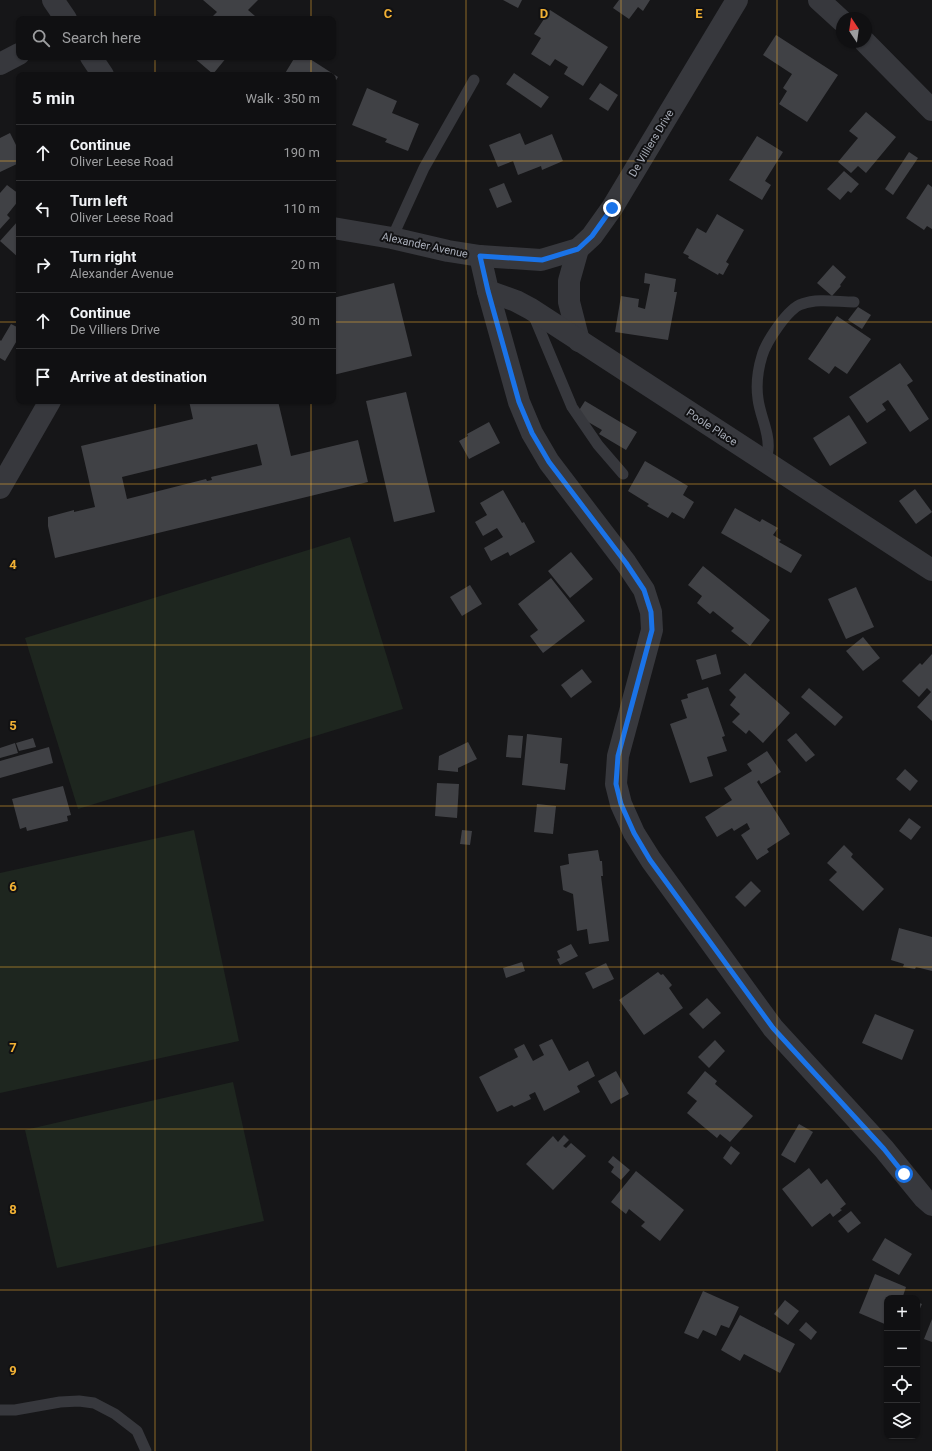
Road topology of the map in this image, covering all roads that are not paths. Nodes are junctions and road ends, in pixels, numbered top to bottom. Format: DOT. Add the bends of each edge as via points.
graph roads {
  1 [pos="53,0"];
  2 [pos="737,0"];
  3 [pos="819,0"];
  4 [pos="64,16"];
  5 [pos="836,16"];
  6 [pos="871,48"];
  7 [pos="16,56"];
  8 [pos="93,60"];
  9 [pos="0,64"];
  10 [pos="101,72"];
  11 [pos="474,80"];
  12 [pos="932,110"];
  13 [pos="336,229"];
  14 [pos="392,238"];
  15 [pos="578,249"];
  16 [pos="480,256"];
  17 [pos="542,260"];
  18 [pos="488,291"];
  19 [pos="854,302"];
  20 [pos="531,310"];
  21 [pos="579,341"];
  22 [pos="48,404"];
  23 [pos="765,462"];
  24 [pos="623,474"];
  25 [pos="0,488"];
  26 [pos="932,570"];
  27 [pos="932,1205"];
  28 [pos="0,1410"];
  29 [pos="146,1451"];
  1 -- 4 [label="street"];
  2 -- 15 [label="street, De Villiers Drive" via="612,208 592,236"];
  3 -- 5 [label="street"];
  6 -- 12 [label="street"];
  7 -- 9 [label="street"];
  8 -- 10 [label="street"];
  11 -- 14 [label="lane" via="424,168"];
  13 -- 14 [label="street, Alexander Avenue"];
  14 -- 16 [label="street, Alexander Avenue"];
  15 -- 17 [label="street, De Villiers Drive"];
  15 -- 21 [label="street" via="569,281 569,302"];
  16 -- 17 [label="street, Alexander Avenue"];
  16 -- 18 [label="street"];
  18 -- 20 [label="street, Poole Place" via="516,301"];
  18 -- 27 [label="street" via="519,402 532,433 549,462 644,590 651,612 652,630 618,756 616,784 621,804 634,833 650,860 773,1028"];
  19 -- 23 [label="lane" via="816,301 802,304 790,311 779,325 762,355 758,376 758,399 767,439"];
  20 -- 21 [label="street, Poole Place"];
  20 -- 24 [label="lane" via="572,407 598,445"];
  21 -- 23 [label="street, Poole Place"];
  22 -- 25 [label="street"];
  23 -- 26 [label="street, Poole Place"];
  28 -- 29 [label="lane" via="60,1402 94,1403 115,1414 137,1431"];
}
